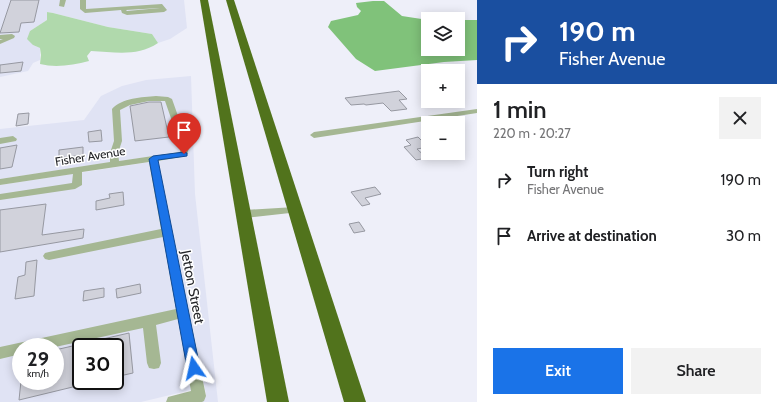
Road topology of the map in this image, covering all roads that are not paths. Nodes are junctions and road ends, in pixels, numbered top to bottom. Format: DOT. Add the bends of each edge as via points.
graph roads {
  1 [pos="83,0"];
  2 [pos="204,0"];
  3 [pos="230,0"];
  4 [pos="123,9"];
  5 [pos="0,37"];
  6 [pos="0,42"];
  7 [pos="477,111"];
  8 [pos="314,135"];
  9 [pos="13,139"];
  10 [pos="0,141"];
  11 [pos="153,159"];
  12 [pos="115,164"];
  13 [pos="78,170"];
  14 [pos="0,182"];
  15 [pos="0,197"];
  16 [pos="296,210"];
  17 [pos="245,214"];
  18 [pos="168,232"];
  19 [pos="49,256"];
  20 [pos="183,312"];
  21 [pos="149,321"];
  22 [pos="64,339"];
  23 [pos="12,350"];
  24 [pos="0,353"];
  25 [pos="154,363"];
  26 [pos="173,402"];
  27 [pos="278,402"];
  28 [pos="355,402"];
  1 -- 4 [label="street" via="85,11 96,8"];
  2 -- 17 [label="highway"];
  3 -- 16 [label="highway"];
  4 -- 4 [label="street" via="162,6 164,10 127,13"];
  5 -- 6 [label="street" via="12,36"];
  7 -- 8 [label="street"];
  9 -- 10 [label="street"];
  11 -- 12 [label="street, Fisher Avenue"];
  11 -- 12 [label="street, Fisher Avenue" via="184,154 186,147 168,99 128,102 116,109 118,141 114,153"];
  11 -- 18 [label="street, Jetton Street"];
  12 -- 13 [label="street, Fisher Avenue"];
  13 -- 14 [label="street, Fisher Avenue"];
  13 -- 15 [label="street" via="75,186"];
  16 -- 17 [label="street"];
  16 -- 28 [label="highway"];
  17 -- 27 [label="highway"];
  18 -- 19 [label="street"];
  18 -- 20 [label="street, Jetton Street"];
  20 -- 21 [label="street"];
  20 -- 26 [label="street, Jetton Street" via="199,396"];
  21 -- 22 [label="street"];
  21 -- 25 [label="street"];
  23 -- 24 [label="street"];
}
